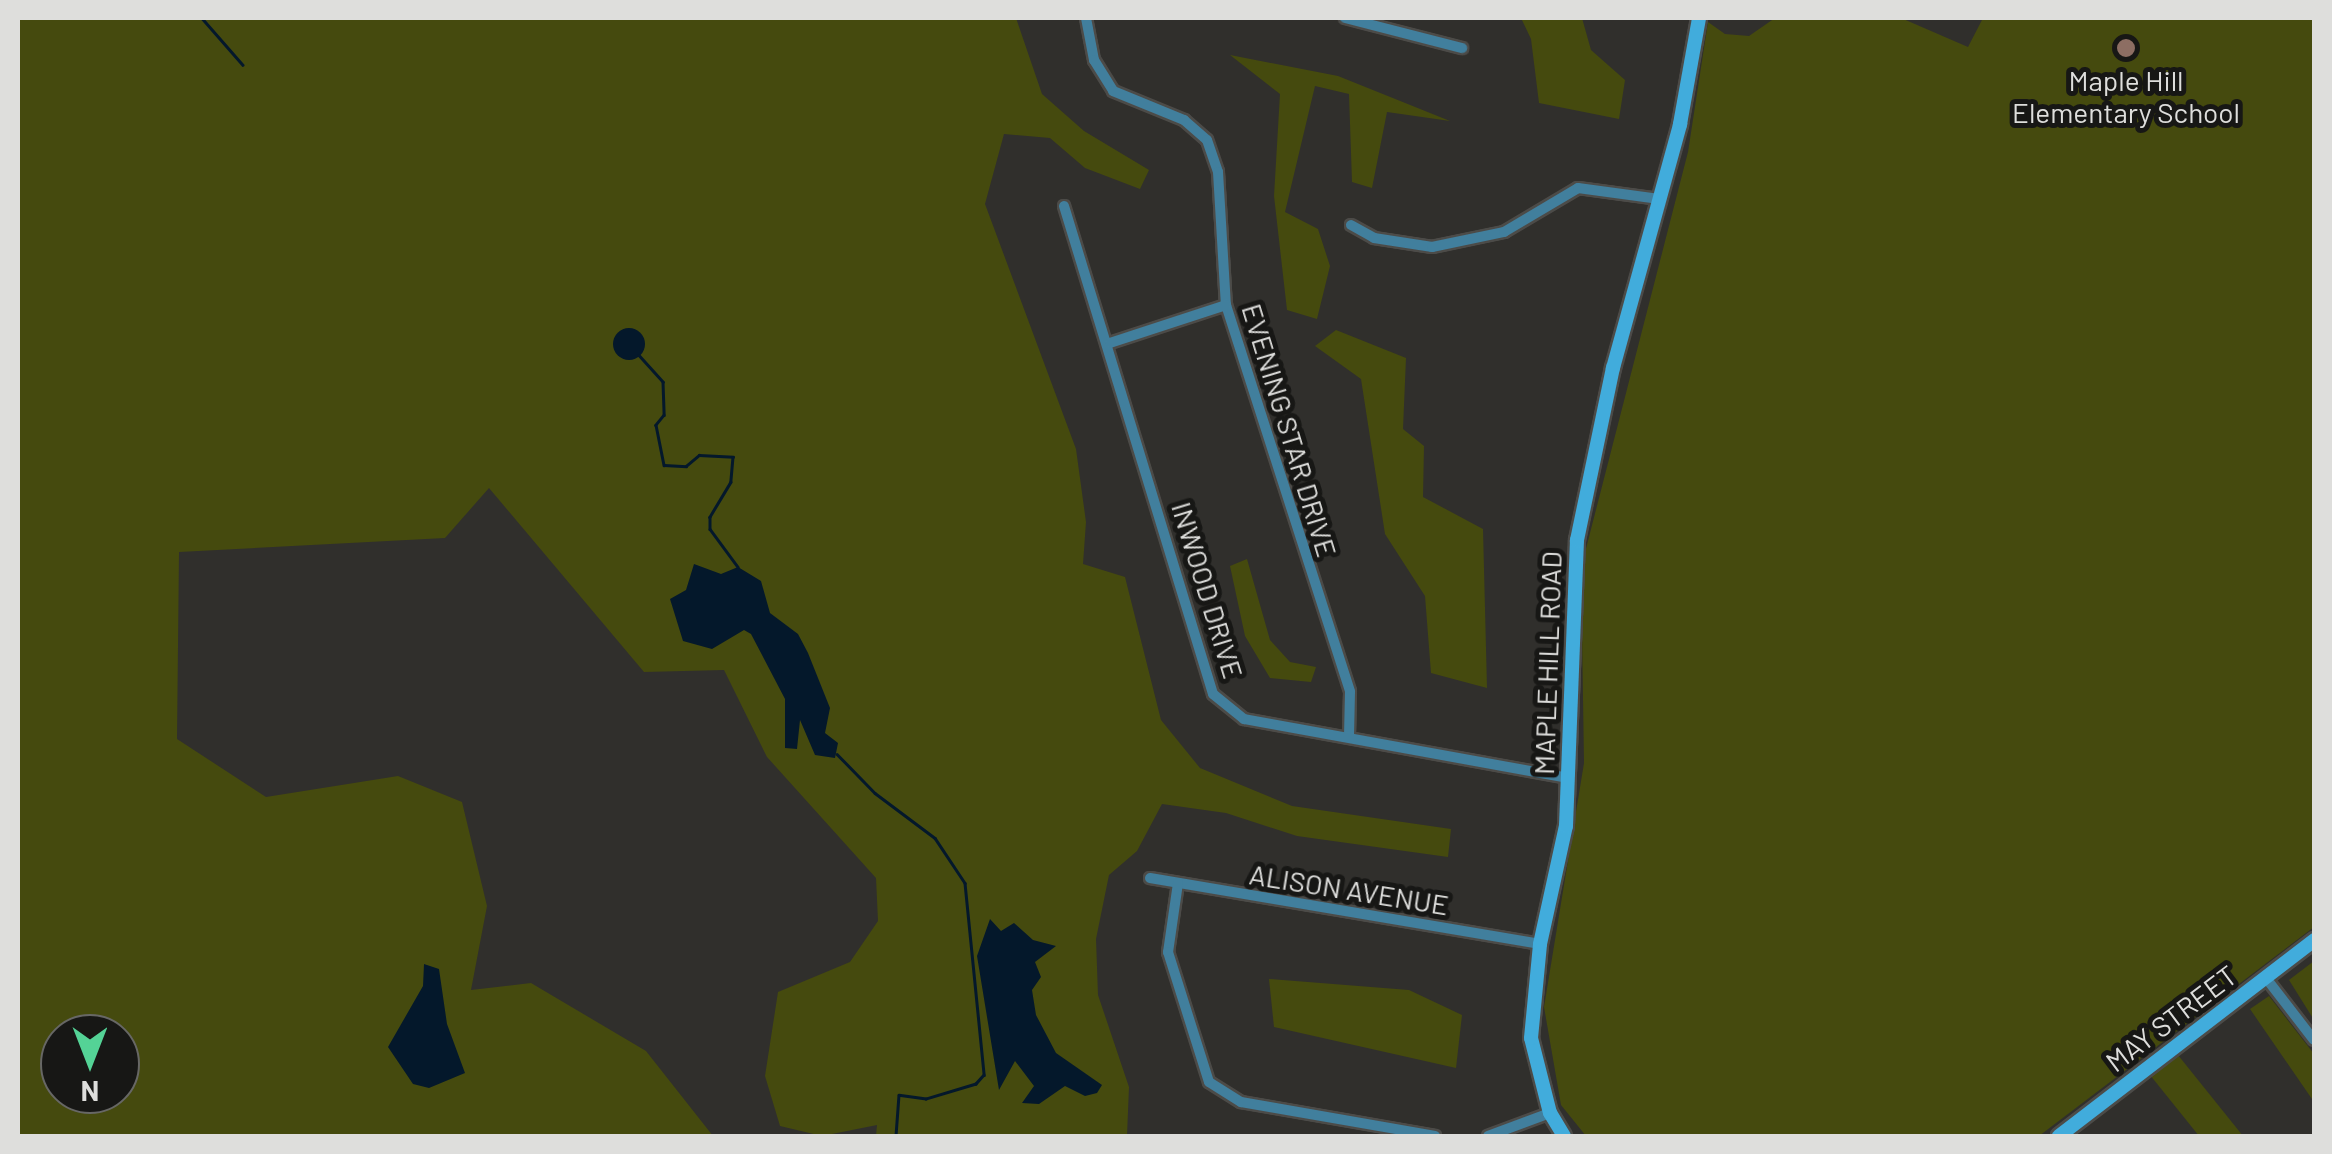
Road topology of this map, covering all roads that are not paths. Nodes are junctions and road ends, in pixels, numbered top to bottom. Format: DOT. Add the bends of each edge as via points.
graph roads {
  1 [pos="1086,18"];
  2 [pos="1345,18"];
  3 [pos="1698,18"];
  4 [pos="1462,48"];
  5 [pos="1659,199"];
  6 [pos="1064,206"];
  7 [pos="1350,225"];
  8 [pos="1226,305"];
  9 [pos="1110,343"];
  10 [pos="1349,736"];
  11 [pos="1568,778"];
  12 [pos="1150,878"];
  13 [pos="1178,883"];
  14 [pos="2314,940"];
  15 [pos="1540,944"];
  16 [pos="2266,978"];
  17 [pos="2314,1040"];
  18 [pos="1550,1113"];
  19 [pos="1435,1136"];
  20 [pos="1488,1136"];
  21 [pos="1564,1136"];
  22 [pos="2060,1136"];
  1 -- 8 [label="street, EVENING STAR DRIVE" via="1094,60 1114,92 1184,120 1207,140 1218,172"];
  2 -- 4 [label="street"];
  3 -- 5 [label="street, MAPLE HILL ROAD" via="1692,75"];
  5 -- 7 [label="street" via="1578,188 1504,232 1432,247 1374,238"];
  5 -- 11 [label="street, MAPLE HILL ROAD" via="1577,540"];
  6 -- 9 [label="street, INWOOD DRIVE"];
  8 -- 9 [label="street"];
  8 -- 10 [label="street, EVENING STAR DRIVE" via="1350,692"];
  9 -- 10 [label="street, INWOOD DRIVE" via="1213,694 1244,720"];
  10 -- 11 [label="street, INWOOD DRIVE"];
  11 -- 15 [label="street, MAPLE HILL ROAD" via="1566,826"];
  12 -- 13 [label="street, ALISON AVENUE"];
  13 -- 15 [label="street, ALISON AVENUE"];
  13 -- 19 [label="street" via="1168,952 1210,1082 1241,1102"];
  14 -- 16 [label="street, MAY STREET"];
  15 -- 18 [label="street, MAPLE HILL ROAD" via="1531,1038"];
  16 -- 17 [label="street"];
  16 -- 22 [label="street, MAY STREET"];
  18 -- 20 [label="street"];
  18 -- 21 [label="street, MAPLE HILL ROAD"];
}
